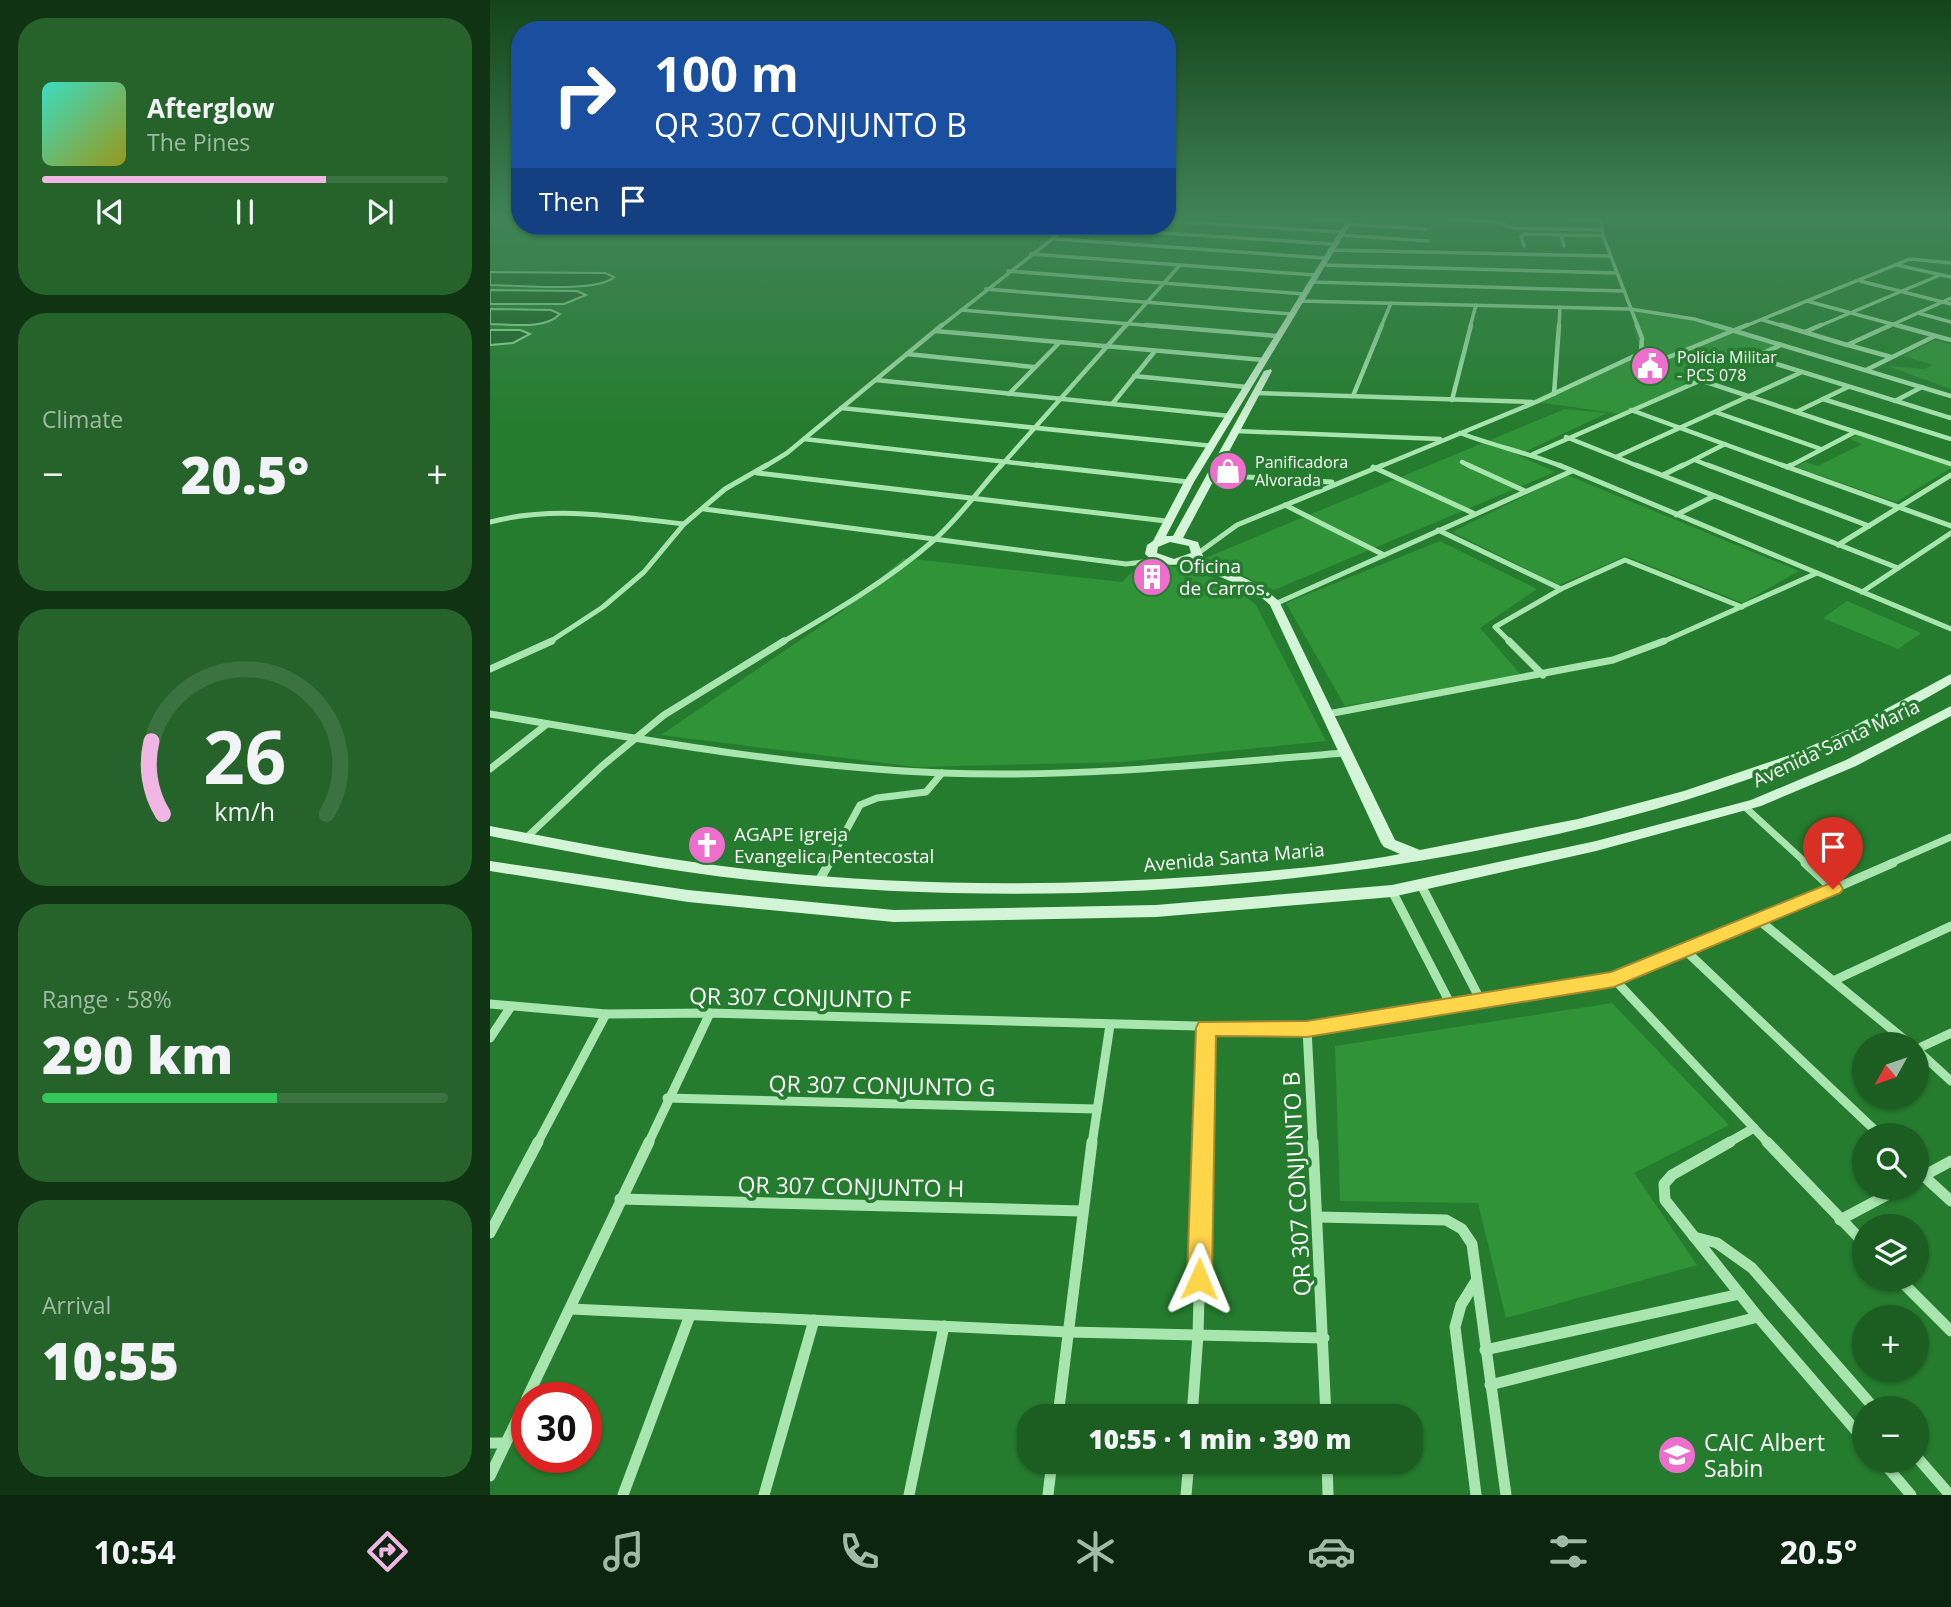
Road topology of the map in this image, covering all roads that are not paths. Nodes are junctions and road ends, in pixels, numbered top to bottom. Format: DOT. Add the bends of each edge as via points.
graph roads {
  1 [pos="991,285"];
  2 [pos="1161,285"];
  3 [pos="1178,285"];
  4 [pos="1310,285"];
  5 [pos="1462,285"];
  6 [pos="1621,285"];
  7 [pos="1849,285"];
  8 [pos="1873,285"];
  9 [pos="1918,285"];
  10 [pos="986,289"];
  11 [pos="1623,291"];
  12 [pos="1901,292"];
  13 [pos="1951,298"];
  14 [pos="1303,299"];
  15 [pos="1807,300"];
  16 [pos="1942,302"];
  17 [pos="1146,303"];
  18 [pos="1391,303"];
  19 [pos="1951,304"];
  20 [pos="1476,305"];
  21 [pos="1560,307"];
  22 [pos="1630,309"];
  23 [pos="961,310"];
  24 [pos="1850,313"];
  25 [pos="1918,313"];
  26 [pos="1291,314"];
  27 [pos="1763,320"];
  28 [pos="1951,322"];
  29 [pos="1126,323"];
  30 [pos="1892,324"];
  31 [pos="935,331"];
  32 [pos="1734,331"];
  33 [pos="1804,332"];
  34 [pos="1277,336"];
  35 [pos="1936,336"];
  36 [pos="1951,340"];
  37 [pos="1059,343"];
  38 [pos="1782,345"];
  39 [pos="1847,345"];
  40 [pos="1106,346"];
  41 [pos="1155,351"];
  42 [pos="907,354"];
  43 [pos="1754,357"];
  44 [pos="1891,357"];
  45 [pos="1664,359"];
  46 [pos="1264,360"];
  47 [pos="1034,367"];
  48 [pos="1865,370"];
  49 [pos="1802,372"];
  50 [pos="1134,376"];
  51 [pos="876,380"];
  52 [pos="1700,380"];
  53 [pos="1848,386"];
  54 [pos="1922,387"];
  55 [pos="1252,390"];
  56 [pos="1009,394"];
  57 [pos="1554,394"];
  58 [pos="1353,396"];
  59 [pos="1951,396"];
  60 [pos="1749,397"];
  61 [pos="1061,399"];
  62 [pos="1823,399"];
  63 [pos="1452,400"];
  64 [pos="1895,401"];
  65 [pos="1536,402"];
  66 [pos="1113,403"];
  67 [pos="841,408"];
  68 [pos="1632,410"];
  69 [pos="1715,412"];
  70 [pos="1796,412"];
  71 [pos="1230,416"];
  72 [pos="1951,418"];
  73 [pos="1680,428"];
  74 [pos="1032,429"];
  75 [pos="1236,431"];
  76 [pos="1854,432"];
  77 [pos="1460,433"];
  78 [pos="1566,437"];
  79 [pos="804,439"];
  80 [pos="1444,439"];
  81 [pos="1951,439"];
  82 [pos="1726,444"];
  83 [pos="1213,446"];
  84 [pos="1821,449"];
  85 [pos="1533,454"];
  86 [pos="1616,457"];
  87 [pos="1695,460"];
  88 [pos="1003,462"];
  89 [pos="1462,462"];
  90 [pos="1951,464"];
  91 [pos="1373,467"];
  92 [pos="1787,467"];
  93 [pos="1572,471"];
  94 [pos="755,472"];
  95 [pos="1212,475"];
  96 [pos="1663,475"];
  97 [pos="1951,475"];
  98 [pos="1189,482"];
  99 [pos="1336,482"];
  100 [pos="1525,491"];
  101 [pos="1714,496"];
  102 [pos="971,497"];
  103 [pos="1285,505"];
  104 [pos="1899,507"];
  105 [pos="704,509"];
  106 [pos="1474,513"];
  107 [pos="1676,515"];
  108 [pos="1166,521"];
  109 [pos="490,522"];
  110 [pos="684,524"];
  111 [pos="1869,526"];
  112 [pos="1951,526"];
  113 [pos="1438,530"];
  114 [pos="1951,533"];
  115 [pos="1218,538"];
  116 [pos="934,539"];
  117 [pos="1177,539"];
  118 [pos="1838,545"];
  119 [pos="1154,546"];
  120 [pos="1195,551"];
  121 [pos="1384,555"];
  122 [pos="1161,561"];
  123 [pos="1179,562"];
  124 [pos="1126,564"];
  125 [pos="1898,568"];
  126 [pos="1225,572"];
  127 [pos="1816,573"];
  128 [pos="1561,589"];
  129 [pos="1862,592"];
  130 [pos="1275,604"];
  131 [pos="1742,607"];
  132 [pos="1951,629"];
  133 [pos="490,669"];
  134 [pos="1543,675"];
  135 [pos="1951,678"];
  136 [pos="1951,710"];
  137 [pos="490,714"];
  138 [pos="1328,714"];
  139 [pos="547,724"];
  140 [pos="634,740"];
  141 [pos="1344,753"];
  142 [pos="490,769"];
  143 [pos="942,773"];
  144 [pos="1744,806"];
  145 [pos="1611,817"];
  146 [pos="1583,824"];
  147 [pos="490,831"];
  148 [pos="1951,837"];
  149 [pos="1628,838"];
  150 [pos="525,839"];
  151 [pos="1389,843"];
  152 [pos="1596,846"];
  153 [pos="1419,856"];
  154 [pos="1381,862"];
  155 [pos="490,866"];
  156 [pos="510,869"];
  157 [pos="708,872"];
  158 [pos="490,880"];
  159 [pos="819,881"];
  160 [pos="1233,881"];
  161 [pos="1197,883"];
  162 [pos="1422,885"];
  163 [pos="1833,889"];
  164 [pos="1392,891"];
  165 [pos="688,895"];
  166 [pos="1236,906"];
  167 [pos="1109,913"];
  168 [pos="1760,921"];
  169 [pos="1951,926"];
  170 [pos="1685,950"];
  171 [pos="1614,979"];
  172 [pos="1835,980"];
  173 [pos="1482,1003"];
  174 [pos="490,1004"];
  175 [pos="1452,1007"];
  176 [pos="510,1008"];
  177 [pos="710,1013"];
  178 [pos="606,1014"];
  179 [pos="1110,1025"];
  180 [pos="1206,1028"];
  181 [pos="1307,1029"];
  182 [pos="1896,1032"];
  183 [pos="1951,1033"];
  184 [pos="490,1038"];
  185 [pos="1929,1043"];
  186 [pos="1929,1060"];
  187 [pos="1951,1080"];
  188 [pos="667,1098"];
  189 [pos="1096,1109"];
  190 [pos="1867,1123"];
  191 [pos="1754,1128"];
  192 [pos="1951,1161"];
  193 [pos="1929,1171"];
  194 [pos="1929,1183"];
  195 [pos="620,1199"];
  196 [pos="1878,1200"];
  197 [pos="1951,1201"];
  198 [pos="1082,1211"];
  199 [pos="1318,1217"];
  200 [pos="1840,1220"];
  201 [pos="1852,1232"];
  202 [pos="490,1233"];
  203 [pos="1693,1237"];
  204 [pos="1476,1281"];
  205 [pos="1911,1291"];
  206 [pos="1740,1294"];
  207 [pos="571,1309"];
  208 [pos="690,1315"];
  209 [pos="1758,1317"];
  210 [pos="814,1320"];
  211 [pos="944,1326"];
  212 [pos="1951,1331"];
  213 [pos="1069,1332"];
  214 [pos="1198,1335"];
  215 [pos="1324,1338"];
  216 [pos="1485,1350"];
  217 [pos="535,1382"];
  218 [pos="1490,1385"];
  219 [pos="1864,1396"];
  220 [pos="1060,1404"];
  221 [pos="1193,1404"];
  222 [pos="1326,1404"];
  223 [pos="1852,1426"];
  224 [pos="511,1431"];
  225 [pos="490,1443"];
  226 [pos="505,1443"];
  227 [pos="1929,1471"];
  228 [pos="1892,1473"];
  229 [pos="1050,1474"];
  230 [pos="1188,1474"];
  231 [pos="1327,1474"];
  232 [pos="490,1476"];
  233 [pos="623,1495"];
  234 [pos="764,1495"];
  235 [pos="909,1495"];
  236 [pos="1048,1495"];
  237 [pos="1186,1495"];
  238 [pos="1328,1495"];
  239 [pos="1476,1495"];
  240 [pos="1506,1495"];
  241 [pos="1911,1495"];
  242 [pos="1950,1495"];
  1 -- 10 [label="street"];
  2 -- 17 [label="street"];
  3 -- 14 [label="street"];
  4 -- 14 [label="main road"];
  5 -- 11 [label="street"];
  6 -- 11 [label="street"];
  7 -- 15 [label="street"];
  8 -- 12 [label="street"];
  9 -- 12 [label="street"];
  10 -- 17 [label="street"];
  10 -- 23 [label="street"];
  11 -- 22 [label="street"];
  12 -- 16 [label="street"];
  12 -- 24 [label="street"];
  13 -- 16 [label="street"];
  14 -- 18 [label="street"];
  14 -- 26 [label="main road"];
  14 -- 55 [label="main road"];
  15 -- 24 [label="street"];
  15 -- 27 [label="street"];
  16 -- 19 [label="street"];
  16 -- 25 [label="street"];
  17 -- 26 [label="street"];
  17 -- 29 [label="street"];
  18 -- 20 [label="street"];
  18 -- 58 [label="street"];
  20 -- 21 [label="street"];
  20 -- 63 [label="street"];
  21 -- 22 [label="street"];
  21 -- 57 [label="street"];
  22 -- 32 [label="street" via="1686,317"];
  22 -- 57 [label="street" via="1642,338 1642,353"];
  23 -- 29 [label="street"];
  23 -- 31 [label="street"];
  24 -- 30 [label="street"];
  24 -- 33 [label="street"];
  25 -- 28 [label="street"];
  25 -- 30 [label="street"];
  26 -- 34 [label="main road"];
  27 -- 32 [label="street"];
  27 -- 33 [label="street"];
  29 -- 34 [label="street"];
  29 -- 40 [label="street"];
  30 -- 35 [label="street"];
  30 -- 39 [label="street"];
  31 -- 37 [label="street"];
  31 -- 42 [label="street"];
  32 -- 38 [label="street"];
  32 -- 45 [label="street"];
  33 -- 39 [label="street"];
  34 -- 46 [label="main road"];
  35 -- 36 [label="street"];
  35 -- 44 [label="street"];
  37 -- 40 [label="street"];
  37 -- 47 [label="street"];
  38 -- 43 [label="street"];
  38 -- 48 [label="street"];
  39 -- 44 [label="street"];
  40 -- 41 [label="street"];
  40 -- 61 [label="street"];
  41 -- 46 [label="street"];
  41 -- 50 [label="street"];
  42 -- 47 [label="street"];
  42 -- 51 [label="street"];
  43 -- 49 [label="street"];
  43 -- 52 [label="street"];
  44 -- 48 [label="street"];
  46 -- 55 [label="main road"];
  47 -- 56 [label="street"];
  48 -- 54 [label="street"];
  49 -- 53 [label="street"];
  49 -- 60 [label="street"];
  50 -- 55 [label="street"];
  50 -- 66 [label="street"];
  51 -- 56 [label="street"];
  51 -- 67 [label="street"];
  52 -- 60 [label="street"];
  52 -- 68 [label="street"];
  53 -- 62 [label="street"];
  53 -- 64 [label="street"];
  54 -- 59 [label="street"];
  54 -- 64 [label="street"];
  55 -- 58 [label="street"];
  55 -- 71 [label="main road"];
  55 -- 75 [label="main road"];
  56 -- 61 [label="street"];
  57 -- 65 [label="street"];
  58 -- 63 [label="street"];
  60 -- 69 [label="street"];
  60 -- 70 [label="street"];
  61 -- 66 [label="street"];
  61 -- 74 [label="street"];
  62 -- 70 [label="street"];
  62 -- 81 [label="street"];
  63 -- 65 [label="street"];
  64 -- 72 [label="street"];
  65 -- 77 [label="street"];
  66 -- 71 [label="street"];
  67 -- 74 [label="street"];
  67 -- 79 [label="street"];
  68 -- 73 [label="street"];
  68 -- 78 [label="street"];
  69 -- 73 [label="street"];
  69 -- 84 [label="street"];
  70 -- 76 [label="street"];
  71 -- 83 [label="main road"];
  73 -- 82 [label="street"];
  73 -- 86 [label="street"];
  74 -- 83 [label="street"];
  74 -- 88 [label="street"];
  75 -- 80 [label="street"];
  75 -- 95 [label="main road"];
  76 -- 84 [label="street"];
  76 -- 90 [label="street"];
  77 -- 80 [label="street"];
  77 -- 85 [label="street" via="1505,450"];
  78 -- 85 [label="street"];
  78 -- 86 [label="street"];
  79 -- 88 [label="street"];
  79 -- 94 [label="street"];
  80 -- 91 [label="street"];
  82 -- 87 [label="street"];
  82 -- 92 [label="street"];
  83 -- 98 [label="main road"];
  84 -- 92 [label="street"];
  85 -- 93 [label="street"];
  86 -- 96 [label="street"];
  87 -- 96 [label="street"];
  87 -- 111 [label="street"];
  88 -- 98 [label="street"];
  88 -- 102 [label="street"];
  89 -- 100 [label="street"];
  91 -- 99 [label="street"];
  91 -- 106 [label="street"];
  92 -- 104 [label="street"];
  93 -- 100 [label="street"];
  93 -- 107 [label="street"];
  94 -- 102 [label="street"];
  94 -- 105 [label="street" via="725,489"];
  95 -- 99 [label="street"];
  95 -- 117 [label="main road"];
  96 -- 101 [label="street"];
  97 -- 104 [label="street"];
  98 -- 108 [label="main road"];
  99 -- 103 [label="street"];
  100 -- 106 [label="street"];
  101 -- 107 [label="street"];
  101 -- 118 [label="street"];
  102 -- 108 [label="street"];
  102 -- 116 [label="street"];
  103 -- 115 [label="street"];
  103 -- 121 [label="street"];
  104 -- 111 [label="street"];
  104 -- 112 [label="street"];
  105 -- 110 [label="street"];
  105 -- 116 [label="street"];
  106 -- 113 [label="street"];
  107 -- 127 [label="street"];
  108 -- 119 [label="main road"];
  109 -- 110 [label="street" via="565,514"];
  110 -- 133 [label="street" via="644,572 603,607 560,637"];
  111 -- 118 [label="street"];
  113 -- 121 [label="street"];
  113 -- 128 [label="street"];
  114 -- 125 [label="street"];
  115 -- 120 [label="street"];
  115 -- 120 [label="street"];
  116 -- 124 [label="street"];
  116 -- 140 [label="street" via="869,591 686,700"];
  117 -- 119 [label="main road"];
  117 -- 120 [label="main road"];
  118 -- 125 [label="street"];
  119 -- 122 [label="main road" via="1154,557"];
  119 -- 124 [label="street"];
  120 -- 123 [label="main road"];
  120 -- 126 [label="main road" via="1205,565"];
  121 -- 130 [label="street"];
  122 -- 123 [label="main road"];
  122 -- 124 [label="street"];
  123 -- 126 [label="main road"];
  125 -- 129 [label="street"];
  126 -- 130 [label="main road" via="1262,591"];
  127 -- 129 [label="street"];
  127 -- 131 [label="street"];
  128 -- 131 [label="street" via="1625,561"];
  128 -- 134 [label="street" via="1495,627"];
  129 -- 132 [label="street"];
  130 -- 138 [label="main road"];
  131 -- 134 [label="street" via="1613,660"];
  134 -- 138 [label="street"];
  135 -- 145 [label="main road, Avenida Santa Maria" via="1905,708 1786,763"];
  136 -- 144 [label="main road, Avenida Santa Maria" via="1851,763"];
  137 -- 139 [label="street"];
  138 -- 141 [label="main road"];
  139 -- 140 [label="street"];
  139 -- 142 [label="street"];
  140 -- 143 [label="street" via="804,762"];
  140 -- 150 [label="street"];
  141 -- 143 [label="street" via="1130,771"];
  141 -- 151 [label="main road"];
  143 -- 159 [label="street" via="926,792 877,798 860,805"];
  144 -- 149 [label="main road, Avenida Santa Maria"];
  144 -- 163 [label="street"];
  145 -- 146 [label="main road, Avenida Santa Maria"];
  145 -- 149 [label="main road"];
  146 -- 152 [label="main road"];
  146 -- 153 [label="main road, Avenida Santa Maria"];
  147 -- 150 [label="main road, Avenida Santa Maria"];
  148 -- 163 [label="street"];
  149 -- 152 [label="main road, Avenida Santa Maria"];
  150 -- 157 [label="main road, Avenida Santa Maria"];
  151 -- 153 [label="main road"];
  151 -- 154 [label="main road"];
  152 -- 162 [label="main road, Avenida Santa Maria"];
  153 -- 154 [label="main road, Avenida Santa Maria"];
  154 -- 160 [label="main road, Avenida Santa Maria"];
  155 -- 156 [label="main road, Avenida Santa Maria"];
  156 -- 158 [label="main road"];
  156 -- 165 [label="main road, Avenida Santa Maria"];
  157 -- 159 [label="main road, Avenida Santa Maria"];
  157 -- 165 [label="main road"];
  159 -- 161 [label="main road, Avenida Santa Maria" via="906,888 1074,889"];
  160 -- 161 [label="main road, Avenida Santa Maria"];
  160 -- 166 [label="main road"];
  161 -- 167 [label="main road" via="1193,899"];
  162 -- 164 [label="main road, Avenida Santa Maria"];
  162 -- 173 [label="street"];
  163 -- 168 [label="street"];
  164 -- 166 [label="main road, Avenida Santa Maria"];
  164 -- 175 [label="street"];
  165 -- 167 [label="main road, Avenida Santa Maria" via="894,916"];
  166 -- 167 [label="main road, Avenida Santa Maria"];
  168 -- 170 [label="street"];
  168 -- 172 [label="street"];
  169 -- 172 [label="street"];
  170 -- 171 [label="street"];
  170 -- 190 [label="street"];
  171 -- 173 [label="street"];
  171 -- 191 [label="street"];
  172 -- 182 [label="street"];
  173 -- 175 [label="street"];
  174 -- 176 [label="street, QR 307 CONJUNTO F"];
  175 -- 181 [label="street"];
  176 -- 178 [label="street, QR 307 CONJUNTO F"];
  176 -- 184 [label="street"];
  177 -- 178 [label="street, QR 307 CONJUNTO F"];
  177 -- 179 [label="street, QR 307 CONJUNTO F"];
  177 -- 188 [label="street"];
  178 -- 202 [label="street"];
  179 -- 180 [label="street, QR 307 CONJUNTO F"];
  179 -- 189 [label="street"];
  180 -- 181 [label="street"];
  180 -- 214 [label="street"];
  181 -- 199 [label="street, QR 307 CONJUNTO B"];
  183 -- 185 [label="street"];
  186 -- 187 [label="street"];
  188 -- 189 [label="street, QR 307 CONJUNTO G"];
  188 -- 195 [label="street"];
  189 -- 198 [label="street"];
  191 -- 200 [label="street"];
  191 -- 203 [label="street" via="1664,1184 1665,1200"];
  192 -- 193 [label="street"];
  194 -- 197 [label="street"];
  195 -- 198 [label="street, QR 307 CONJUNTO H"];
  195 -- 207 [label="street"];
  196 -- 200 [label="street"];
  198 -- 213 [label="street"];
  199 -- 204 [label="street" via="1446,1220 1458,1225 1472,1244"];
  199 -- 215 [label="street, QR 307 CONJUNTO B"];
  200 -- 201 [label="street"];
  203 -- 206 [label="street"];
  203 -- 219 [label="street" via="1717,1243 1752,1268"];
  204 -- 216 [label="street"];
  204 -- 239 [label="street" via="1461,1305 1455,1327"];
  205 -- 212 [label="street"];
  206 -- 209 [label="street"];
  206 -- 216 [label="street"];
  207 -- 208 [label="street"];
  207 -- 217 [label="street"];
  208 -- 210 [label="street"];
  208 -- 233 [label="street"];
  209 -- 218 [label="street"];
  209 -- 223 [label="street"];
  210 -- 211 [label="street"];
  210 -- 234 [label="street"];
  211 -- 213 [label="street"];
  211 -- 235 [label="street"];
  213 -- 214 [label="street"];
  213 -- 220 [label="street"];
  214 -- 215 [label="street"];
  214 -- 221 [label="street"];
  215 -- 222 [label="street, QR 307 CONJUNTO B"];
  216 -- 218 [label="street"];
  218 -- 240 [label="street"];
  224 -- 226 [label="street"];
  225 -- 226 [label="street"];
  226 -- 232 [label="street"];
  227 -- 242 [label="street"];
  228 -- 241 [label="street"];
  229 -- 236 [label="street"];
  230 -- 237 [label="street"];
  231 -- 238 [label="street"];
}
